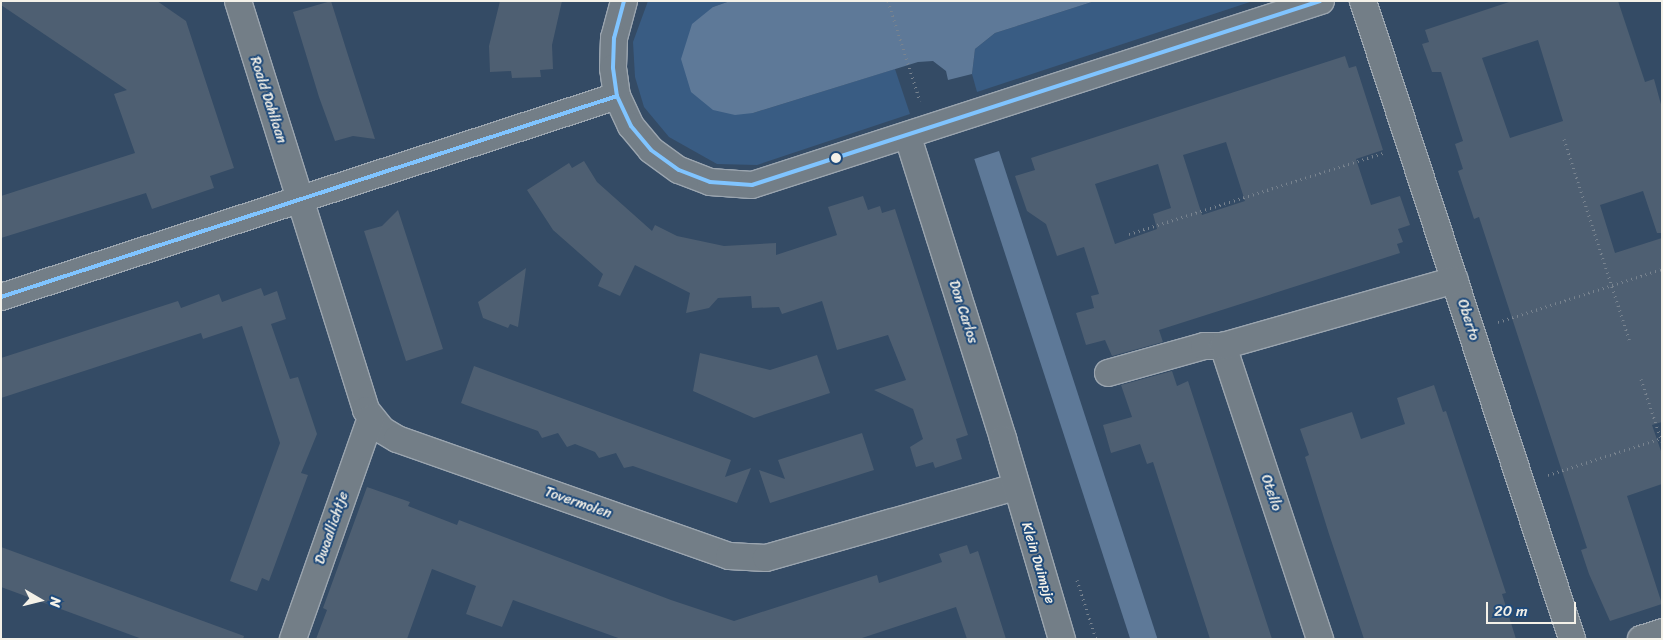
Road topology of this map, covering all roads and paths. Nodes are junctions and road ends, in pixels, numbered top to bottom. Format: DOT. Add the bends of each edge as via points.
graph roads {
  1 [pos="238,1"];
  2 [pos="624,1"];
  3 [pos="888,1"];
  4 [pos="1322,1"];
  5 [pos="1363,1"];
  6 [pos="617,96"];
  7 [pos="920,104"];
  8 [pos="908,137"];
  9 [pos="1564,139"];
  10 [pos="1410,144"];
  11 [pos="300,199"];
  12 [pos="1128,234"];
  13 [pos="1662,269"];
  14 [pos="1455,280"];
  15 [pos="1612,285"];
  16 [pos="1,297"];
  17 [pos="1471,330"];
  18 [pos="1630,342"];
  19 [pos="1223,346"];
  20 [pos="1108,373"];
  21 [pos="1642,379"];
  22 [pos="371,418"];
  23 [pos="1661,440"];
  24 [pos="1521,484"];
  25 [pos="1015,487"];
  26 [pos="1662,632"];
  27 [pos="293,639"];
  28 [pos="1062,639"];
  29 [pos="1320,639"];
  30 [pos="1572,639"];
  31 [pos="1641,639"];
  1 -- 11 [label="street, Roald Dahllaan"];
  2 -- 6 [label="street" via="612,54"];
  3 -- 7 [label="path"];
  4 -- 8 [label="street"];
  5 -- 10 [label="street, Oberto"];
  6 -- 8 [label="street" via="631,126 664,161 694,177 732,185 769,182"];
  6 -- 11 [label="street"];
  8 -- 25 [label="street, Don Carlos" via="1003,439"];
  9 -- 15 [label="path"];
  10 -- 12 [label="path"];
  10 -- 14 [label="street, Oberto"];
  11 -- 16 [label="street"];
  11 -- 22 [label="street"];
  13 -- 15 [label="path"];
  14 -- 17 [label="street, Oberto"];
  14 -- 19 [label="street"];
  15 -- 17 [label="path"];
  15 -- 18 [label="path"];
  17 -- 24 [label="street, Oberto"];
  19 -- 20 [label="street" via="1204,346"];
  19 -- 29 [label="street, Otello"];
  21 -- 23 [label="path"];
  22 -- 25 [label="street, Tovermolen" via="397,439 729,556 766,558"];
  22 -- 27 [label="street, Dwaallichtje"];
  23 -- 24 [label="path"];
  24 -- 30 [label="street, Oberto"];
  25 -- 28 [label="street, Klein Duimpje"];
  26 -- 31 [label="street"];
}
